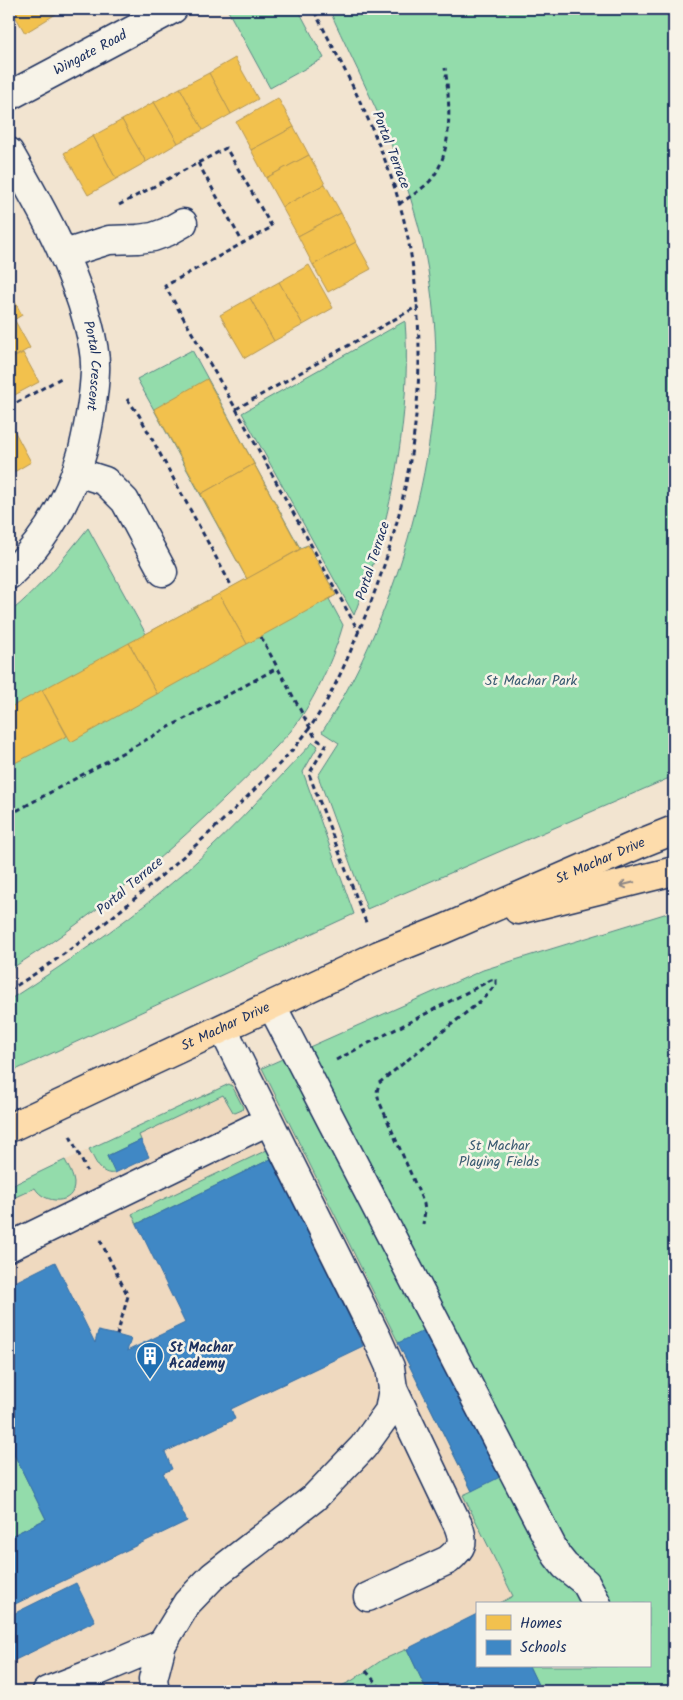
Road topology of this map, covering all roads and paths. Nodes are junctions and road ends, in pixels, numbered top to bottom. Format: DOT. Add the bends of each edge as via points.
graph roads {
  1 [pos="173,9"];
  2 [pos="313,9"];
  3 [pos="445,68"];
  4 [pos="9,96"];
  5 [pos="9,152"];
  6 [pos="198,163"];
  7 [pos="399,204"];
  8 [pos="114,207"];
  9 [pos="183,223"];
  10 [pos="243,243"];
  11 [pos="64,254"];
  12 [pos="418,306"];
  13 [pos="95,364"];
  14 [pos="9,407"];
  15 [pos="236,409"];
  16 [pos="77,472"];
  17 [pos="163,572"];
  18 [pos="9,575"];
  19 [pos="232,587"];
  20 [pos="359,632"];
  21 [pos="261,637"];
  22 [pos="277,668"];
  23 [pos="310,728"];
  24 [pos="9,815"];
  25 [pos="674,830"];
  26 [pos="674,871"];
  27 [pos="444,929"];
  28 [pos="379,955"];
  29 [pos="9,990"];
  30 [pos="272,1006"];
  31 [pos="222,1029"];
  32 [pos="308,1074"];
  33 [pos="56,1107"];
  34 [pos="268,1121"];
  35 [pos="9,1128"];
  36 [pos="102,1202"];
  37 [pos="9,1247"];
  38 [pos="414,1279"];
  39 [pos="117,1335"];
  40 [pos="393,1389"];
  41 [pos="368,1597"];
  42 [pos="596,1602"];
  43 [pos="162,1644"];
  44 [pos="366,1671"];
  45 [pos="46,1691"];
  46 [pos="155,1691"];
  47 [pos="383,1691"];
  1 -- 4 [label="street, Wingate Road"];
  2 -- 7 [label="path, Portal Terrace" via="352,83"];
  3 -- 7 [label="path" via="449,125 444,151 431,180"];
  5 -- 11 [label="street, Portal Crescent"];
  6 -- 8 [label="path"];
  6 -- 10 [label="path"];
  6 -- 10 [label="path" via="226,148 272,227"];
  7 -- 12 [label="path, Portal Terrace"];
  9 -- 11 [label="street" via="153,237 109,240"];
  10 -- 15 [label="path" via="165,286"];
  11 -- 13 [label="street, Portal Crescent" via="82,299"];
  12 -- 15 [label="path"];
  12 -- 20 [label="path, Portal Terrace" via="419,392 412,449 397,524 371,606"];
  13 -- 14 [label="path"];
  13 -- 16 [label="street, Portal Crescent" via="91,418"];
  13 -- 19 [label="path" via="139,415"];
  15 -- 20 [label="path"];
  16 -- 17 [label="street" via="105,481 125,501"];
  16 -- 18 [label="street, Portal Crescent" via="55,518 28,557"];
  20 -- 23 [label="path, Portal Terrace" via="340,678"];
  21 -- 22 [label="path"];
  22 -- 23 [label="path"];
  22 -- 24 [label="path"];
  23 -- 28 [label="path" via="316,739 326,745 309,774"];
  23 -- 29 [label="path, Portal Terrace" via="235,810 170,868 98,927"];
  25 -- 27 [label="main road, St Machar Drive"];
  26 -- 27 [label="main road, St Machar Drive, one-way"];
  27 -- 28 [label="main road, St Machar Drive"];
  28 -- 30 [label="main road, St Machar Drive"];
  30 -- 31 [label="main road, St Machar Drive"];
  30 -- 32 [label="street"];
  31 -- 33 [label="main road, St Machar Drive"];
  31 -- 34 [label="street"];
  32 -- 38 [label="street"];
  32 -- 38 [label="path" via="496,979 496,984 483,999 379,1083 379,1101 424,1204"];
  33 -- 35 [label="main road, St Machar Drive"];
  33 -- 36 [label="path"];
  34 -- 36 [label="street"];
  34 -- 40 [label="street" via="377,1338 390,1367"];
  36 -- 37 [label="street"];
  36 -- 39 [label="path" via="96,1231 128,1296"];
  38 -- 42 [label="street" via="557,1556 586,1583"];
  40 -- 41 [label="street" via="463,1538 459,1551 448,1560"];
  40 -- 43 [label="street" via="389,1411 363,1447 314,1498 213,1576 187,1603"];
  43 -- 45 [label="street"];
  43 -- 46 [label="street" via="153,1679"];
  44 -- 47 [label="path"];
}
